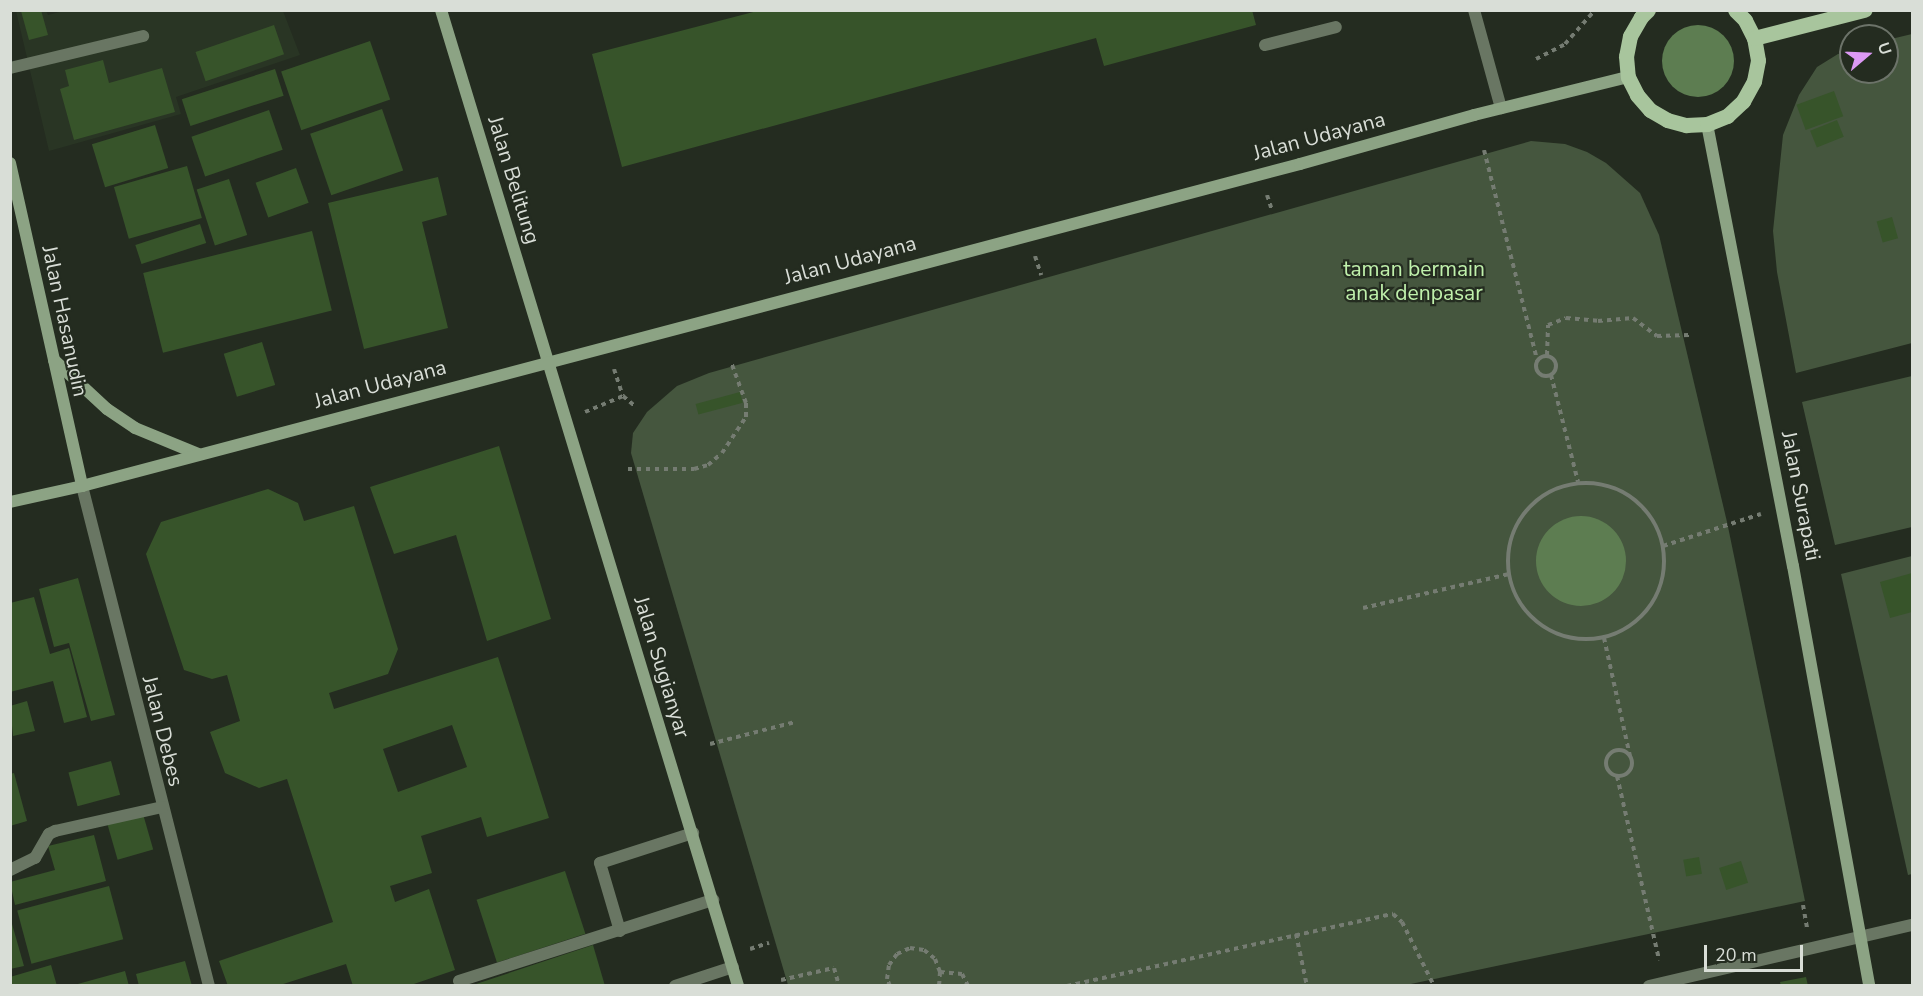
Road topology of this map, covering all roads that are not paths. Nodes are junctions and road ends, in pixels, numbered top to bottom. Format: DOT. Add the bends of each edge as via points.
graph roads {
  1 [pos="441,10"];
  2 [pos="1474,10"];
  3 [pos="1648,10"];
  4 [pos="1735,10"];
  5 [pos="1864,10"];
  6 [pos="1336,27"];
  7 [pos="143,36"];
  8 [pos="1754,38"];
  9 [pos="1265,45"];
  10 [pos="10,68"];
  11 [pos="1628,77"];
  12 [pos="1501,108"];
  13 [pos="1707,124"];
  14 [pos="10,163"];
  15 [pos="53,359"];
  16 [pos="549,361"];
  17 [pos="198,454"];
  18 [pos="82,486"];
  19 [pos="10,502"];
  20 [pos="162,807"];
  21 [pos="693,834"];
  22 [pos="10,870"];
  23 [pos="713,900"];
  24 [pos="1912,925"];
  25 [pos="620,931"];
  26 [pos="1860,937"];
  27 [pos="733,967"];
  28 [pos="459,981"];
  29 [pos="209,986"];
  30 [pos="675,986"];
  31 [pos="738,986"];
  32 [pos="1649,986"];
  33 [pos="1869,986"];
  1 -- 16 [label="main road, Jalan Belitung"];
  2 -- 12 [label="street"];
  3 -- 11 [label="main road" via="1630,36 1626,56"];
  4 -- 8 [label="main road"];
  5 -- 8 [label="main road"];
  6 -- 9 [label="street"];
  7 -- 10 [label="street"];
  8 -- 13 [label="main road" via="1758,60 1754,81 1743,101 1727,116"];
  11 -- 12 [label="main road, Jalan Udayana"];
  11 -- 13 [label="main road" via="1650,110 1686,125"];
  12 -- 16 [label="main road, Jalan Udayana"];
  13 -- 26 [label="main road, Jalan Surapati"];
  14 -- 15 [label="main road, Jalan Hasanudin"];
  15 -- 17 [label="main road" via="107,409 135,428"];
  15 -- 18 [label="main road, Jalan Hasanudin"];
  16 -- 17 [label="main road, Jalan Udayana"];
  16 -- 21 [label="main road, Jalan Sugianyar"];
  17 -- 18 [label="main road, Jalan Udayana"];
  18 -- 19 [label="main road, Jalan Udayana"];
  18 -- 20 [label="street, Jalan Debes"];
  20 -- 22 [label="street" via="55,831 40,853"];
  20 -- 29 [label="street, Jalan Debes"];
  21 -- 23 [label="main road, Jalan Sugianyar"];
  21 -- 25 [label="street" via="600,863"];
  23 -- 25 [label="street"];
  23 -- 27 [label="main road, Jalan Sugianyar"];
  24 -- 26 [label="street"];
  25 -- 28 [label="street"];
  26 -- 32 [label="street"];
  26 -- 33 [label="main road, Jalan Surapati"];
  27 -- 30 [label="street"];
  27 -- 31 [label="main road, Jalan Sugianyar"];
}
